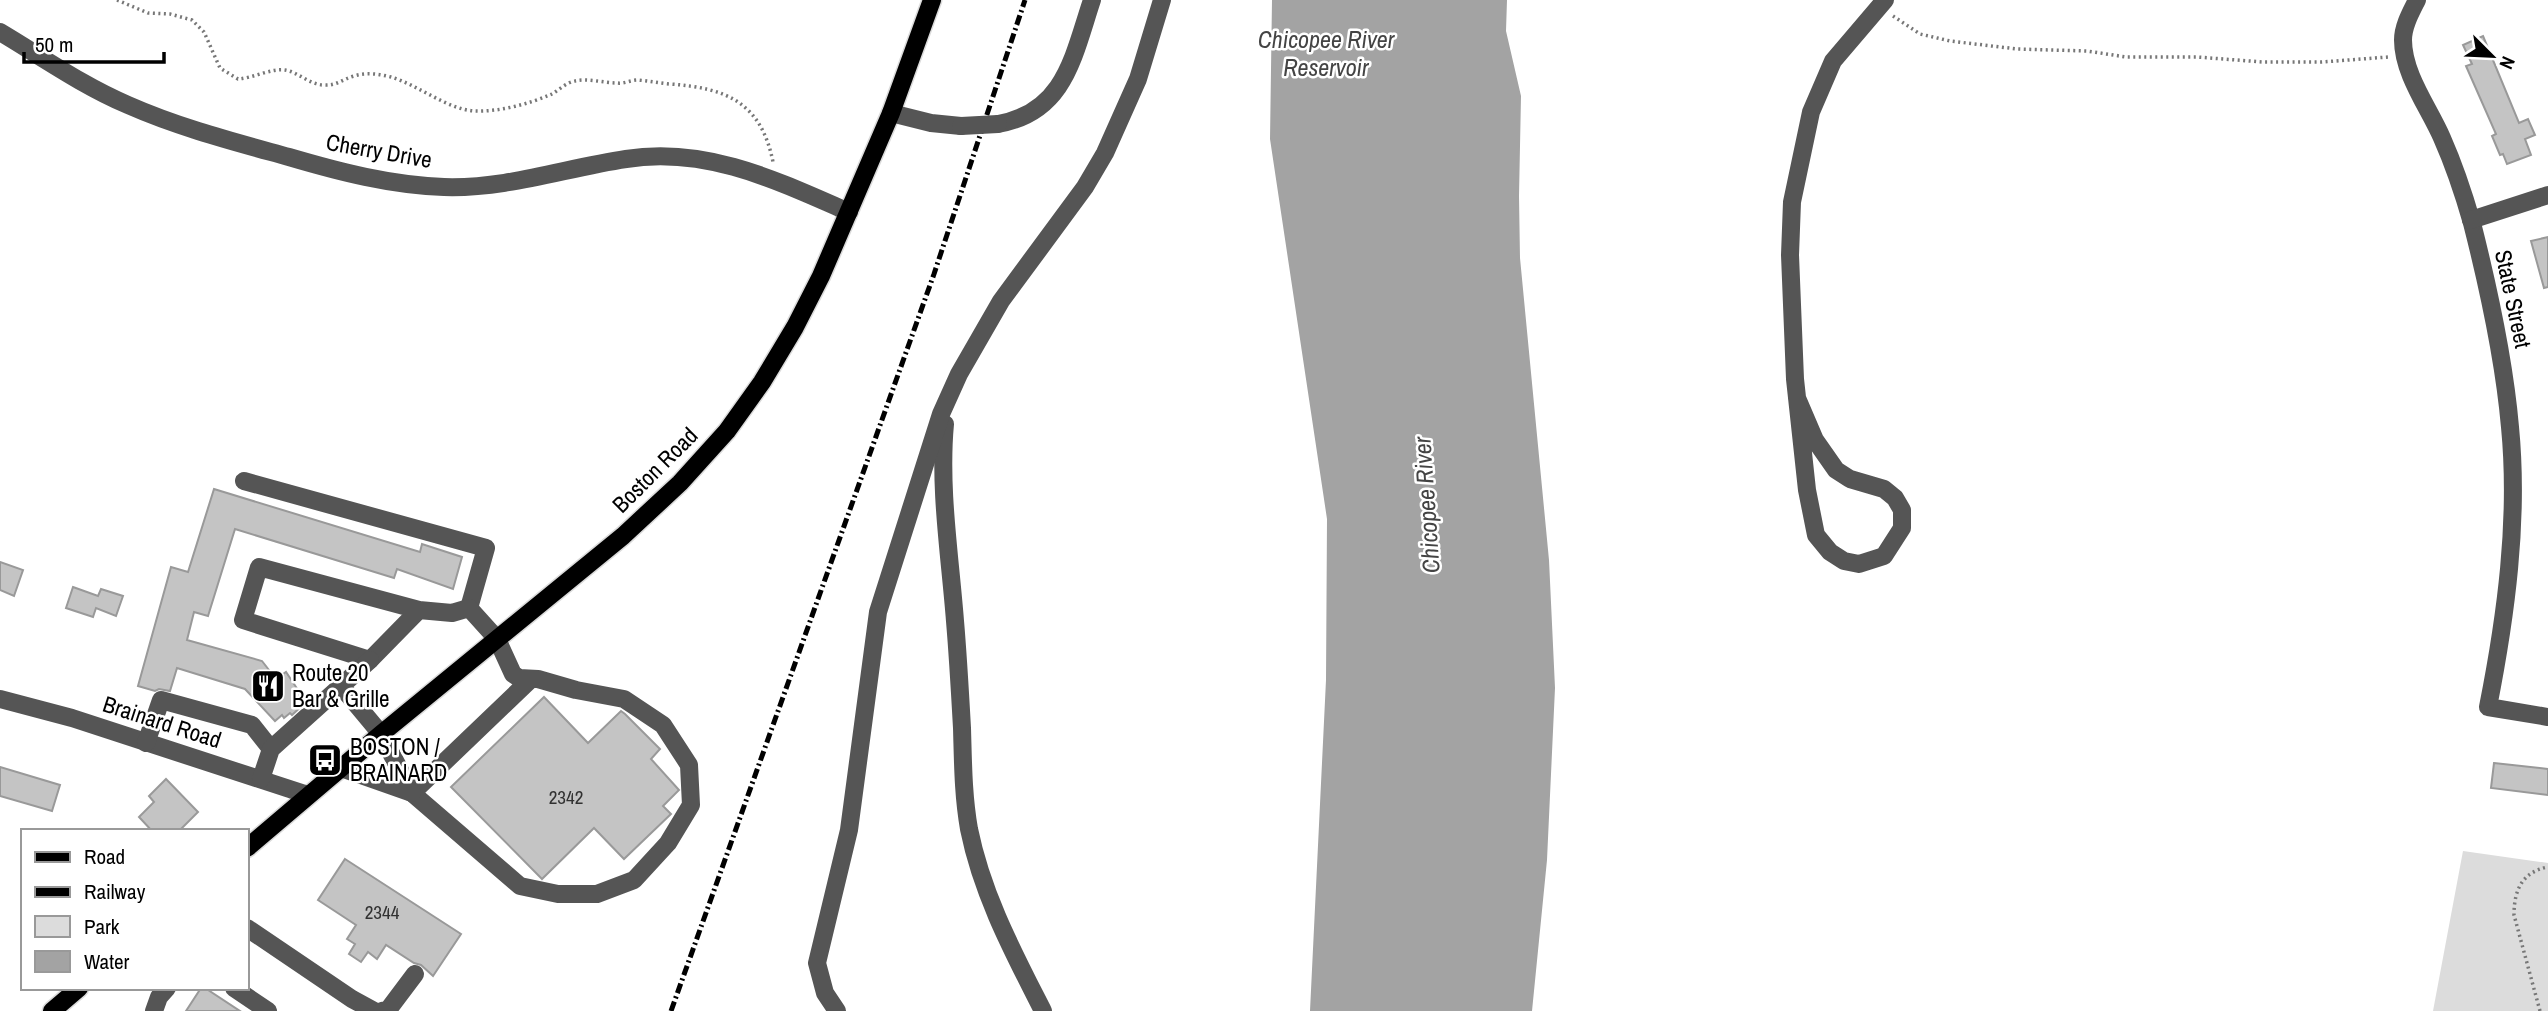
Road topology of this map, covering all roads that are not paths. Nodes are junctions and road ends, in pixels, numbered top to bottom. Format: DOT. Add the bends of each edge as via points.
graph roads {
  1 [pos="932,0"];
  2 [pos="1091,0"];
  3 [pos="1162,0"];
  4 [pos="2417,0"];
  5 [pos="1882,3"];
  6 [pos="0,32"];
  7 [pos="891,113"];
  8 [pos="2548,195"];
  9 [pos="849,212"];
  10 [pos="2471,220"];
  11 [pos="1797,398"];
  12 [pos="947,399"];
  13 [pos="244,481"];
  14 [pos="470,608"];
  15 [pos="419,611"];
  16 [pos="497,639"];
  17 [pos="370,660"];
  18 [pos="531,680"];
  19 [pos="341,686"];
  20 [pos="0,699"];
  21 [pos="2548,717"];
  22 [pos="381,734"];
  23 [pos="146,743"];
  24 [pos="271,749"];
  25 [pos="341,768"];
  26 [pos="261,779"];
  27 [pos="412,793"];
  28 [pos="308,795"];
  29 [pos="248,847"];
  30 [pos="248,929"];
  31 [pos="415,974"];
  32 [pos="77,990"];
  33 [pos="237,990"];
  34 [pos="52,1011"];
  35 [pos="268,1011"];
  36 [pos="374,1011"];
  37 [pos="382,1011"];
  38 [pos="837,1011"];
  39 [pos="1043,1011"];
  1 -- 7 [label="main road, Boston Road"];
  2 -- 7 [label="street, bridge" via="1066,73 1051,98 1026,116 998,124 961,126"];
  3 -- 12 [label="street" via="1139,79 1105,153 1001,301"];
  4 -- 10 [label="street, State Street" via="2403,38 2405,58 2443,140"];
  5 -- 11 [label="street" via="1833,61 1811,112 1798,163 1790,255"];
  6 -- 9 [label="street, Cherry Drive" via="127,105 214,136 364,178 405,185 488,185 629,158 659,157 720,162"];
  7 -- 9 [label="main road, Boston Road"];
  8 -- 10 [label="street"];
  9 -- 16 [label="main road, Boston Road" via="795,327 727,431 624,536"];
  10 -- 21 [label="street, State Street" via="2504,380 2512,478 2505,601 2488,707"];
  11 -- 11 [label="street" via="1816,535 1844,561 1859,564 1884,556 1902,528 1902,510 1884,489 1836,470 1815,440"];
  12 -- 38 [label="street" via="878,612 849,830 817,963 825,993"];
  12 -- 39 [label="street" via="943,444 969,827 992,906"];
  13 -- 14 [label="street" via="486,548"];
  14 -- 15 [label="street"];
  14 -- 16 [label="street"];
  15 -- 17 [label="street"];
  15 -- 17 [label="street" via="260,568 243,620"];
  16 -- 18 [label="street" via="513,674"];
  16 -- 22 [label="main road, Boston Road"];
  17 -- 19 [label="street"];
  18 -- 27 [label="street"];
  18 -- 27 [label="street" via="624,699 663,725 690,765 691,804 668,843 634,880 597,894 558,894 520,886"];
  19 -- 22 [label="street"];
  19 -- 24 [label="street"];
  20 -- 23 [label="street, Brainard Road"];
  22 -- 25 [label="main road, Boston Road"];
  22 -- 27 [label="street"];
  23 -- 24 [label="street" via="161,700 252,725"];
  23 -- 26 [label="street, Brainard Road"];
  24 -- 26 [label="street"];
  25 -- 27 [label="street"];
  25 -- 28 [label="main road, Boston Road"];
  26 -- 28 [label="street, Brainard Road"];
  28 -- 29 [label="main road, Boston Road"];
  30 -- 36 [label="street"];
  31 -- 37 [label="street" via="388,1010"];
  32 -- 34 [label="main road"];
  33 -- 35 [label="street"];
}
